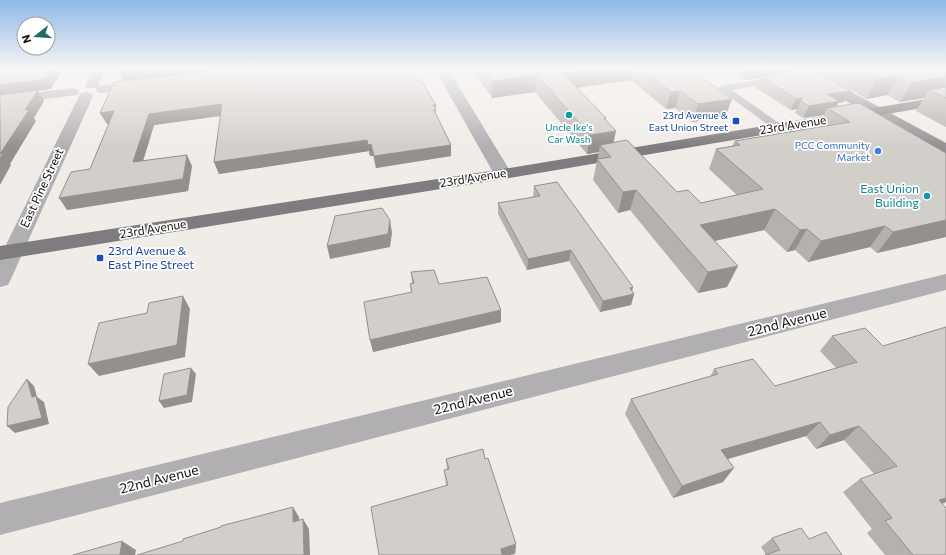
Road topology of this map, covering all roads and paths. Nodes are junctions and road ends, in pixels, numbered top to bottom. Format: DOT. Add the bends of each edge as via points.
graph roads {
  1 [pos="54,95"];
  2 [pos="86,95"];
  3 [pos="456,95"];
  4 [pos="733,95"];
  5 [pos="839,95"];
  6 [pos="946,100"];
  7 [pos="0,101"];
  8 [pos="875,112"];
  9 [pos="779,128"];
  10 [pos="946,150"];
  11 [pos="503,174"];
  12 [pos="7,252"];
  13 [pos="0,279"];
  14 [pos="945,284"];
  15 [pos="0,519"];
  1 -- 7 [label="street"];
  2 -- 12 [label="street, East Pine Street"];
  3 -- 11 [label="street"];
  4 -- 9 [label="lane"];
  5 -- 8 [label="main road"];
  6 -- 8 [label="main road, 23rd Avenue"];
  8 -- 9 [label="main road, 23rd Avenue"];
  8 -- 10 [label="main road"];
  9 -- 11 [label="main road, 23rd Avenue"];
  11 -- 12 [label="main road, 23rd Avenue"];
  12 -- 13 [label="street, East Pine Street"];
  14 -- 15 [label="street, 22nd Avenue"];
}
